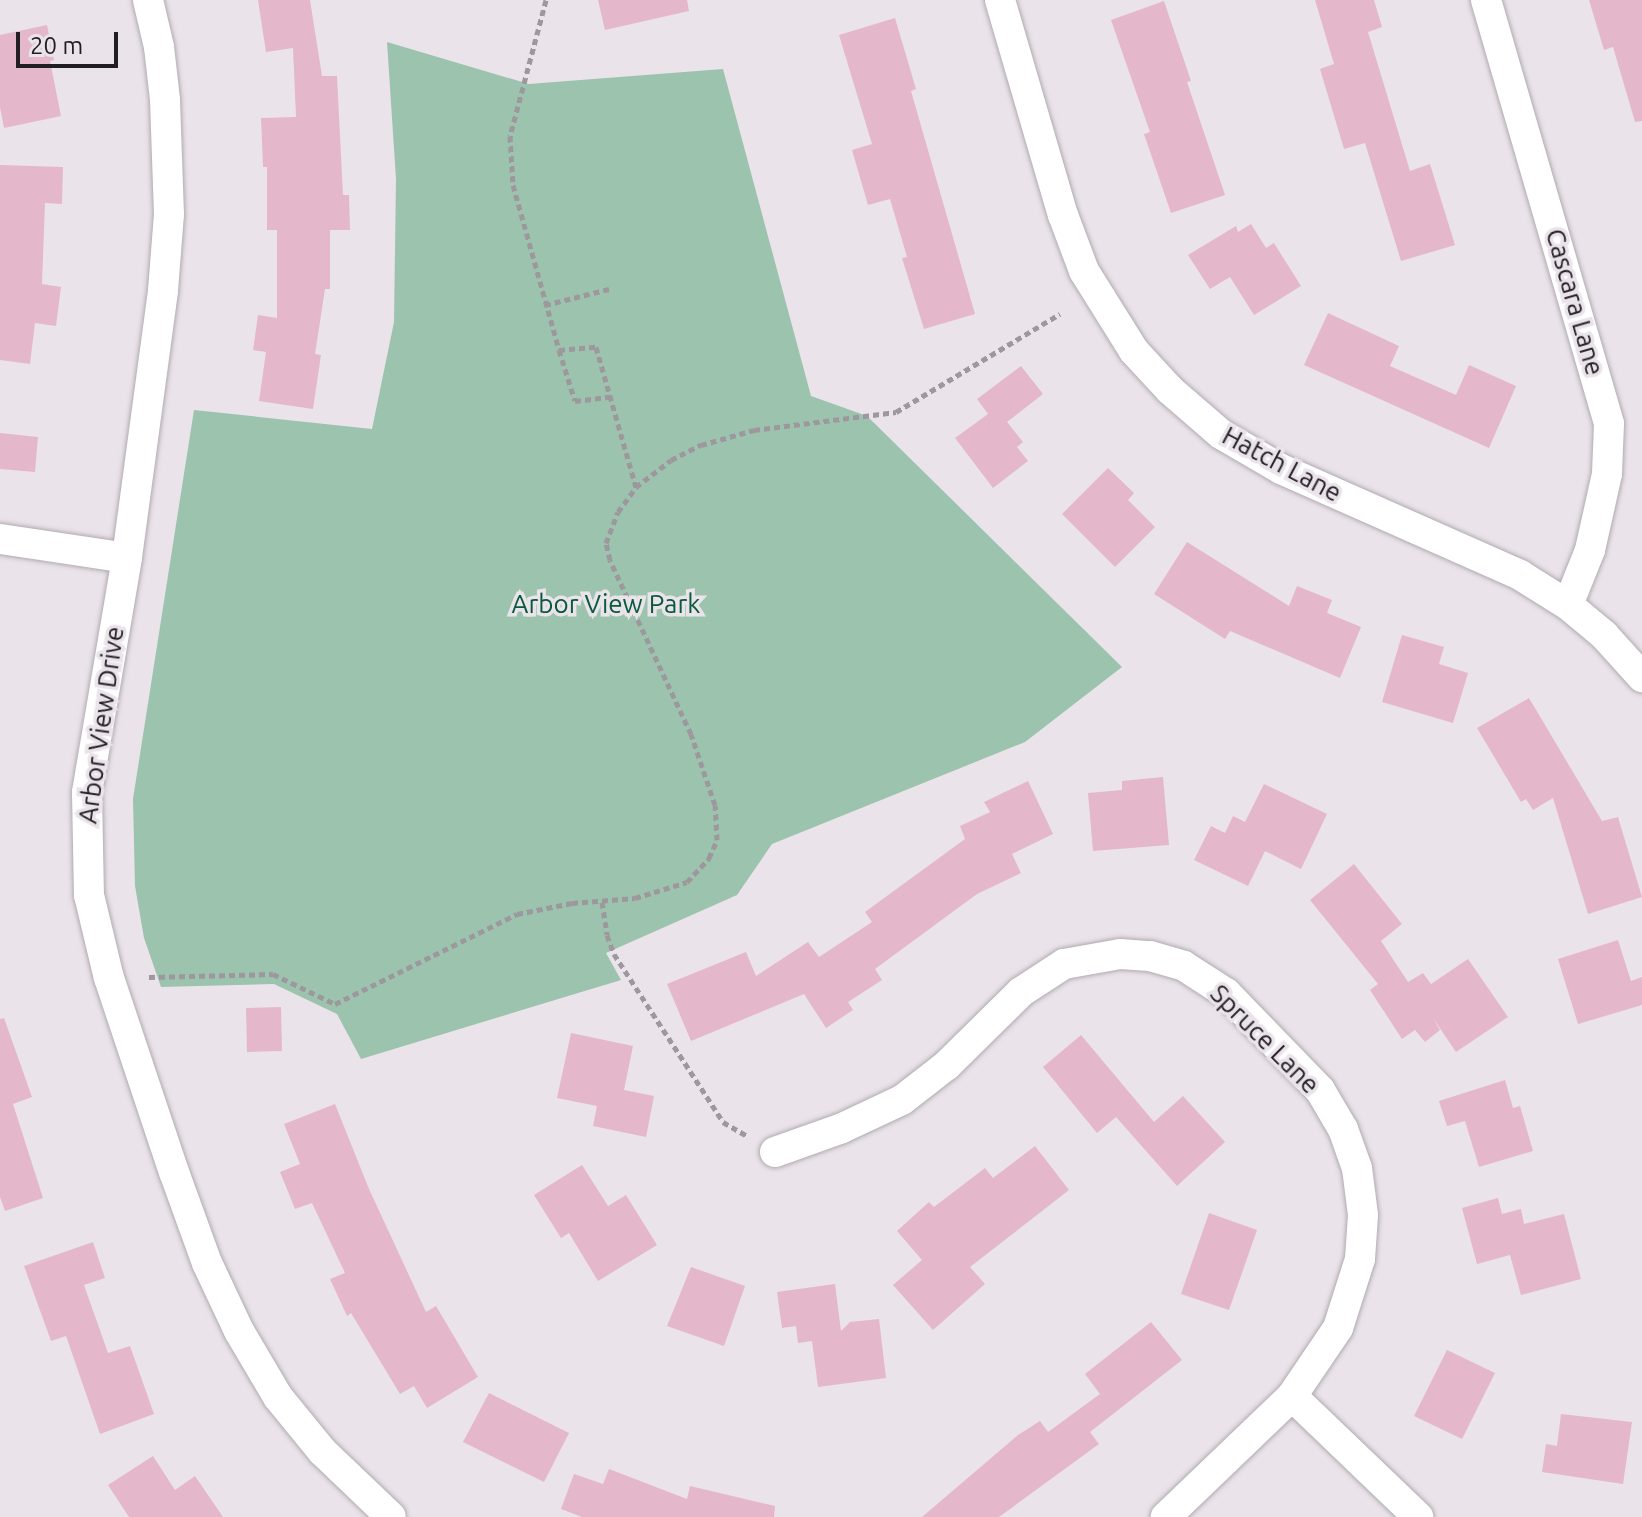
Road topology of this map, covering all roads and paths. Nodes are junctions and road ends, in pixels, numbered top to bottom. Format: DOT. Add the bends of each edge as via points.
graph roads {
  1 [pos="148,0"];
  2 [pos="546,0"];
  3 [pos="1000,0"];
  4 [pos="1486,0"];
  5 [pos="609,289"];
  6 [pos="545,305"];
  7 [pos="1060,314"];
  8 [pos="559,350"];
  9 [pos="610,397"];
  10 [pos="636,487"];
  11 [pos="0,539"];
  12 [pos="127,558"];
  13 [pos="1568,605"];
  14 [pos="1642,677"];
  15 [pos="602,902"];
  16 [pos="149,977"];
  17 [pos="775,1152"];
  18 [pos="1292,1396"];
  19 [pos="391,1517"];
  20 [pos="1166,1517"];
  21 [pos="1418,1517"];
  1 -- 12 [label="street, Arbor View Drive" via="165,100 169,214"];
  2 -- 6 [label="path" via="514,113 509,160"];
  3 -- 13 [label="street, Hatch Lane" via="1075,251 1134,351 1170,390 1221,434 1281,469 1520,575"];
  4 -- 13 [label="street, Cascara Lane" via="1609,424 1607,474 1590,550"];
  5 -- 6 [label="path"];
  6 -- 8 [label="path"];
  7 -- 10 [label="path" via="896,412 754,430 714,441 671,460"];
  8 -- 9 [label="path" via="575,401"];
  8 -- 9 [label="path" via="596,347"];
  9 -- 10 [label="path"];
  10 -- 15 [label="path" via="609,528 606,543 691,734 715,805 717,840 687,882"];
  11 -- 12 [label="street"];
  12 -- 19 [label="street, Arbor View Drive" via="87,793 88,883 98,942 207,1263 239,1331 278,1397 322,1451"];
  13 -- 14 [label="street, Hatch Lane"];
  15 -- 16 [label="path" via="517,914 335,1004 273,974"];
  15 -- 17 [label="path" via="609,944 723,1122"];
  17 -- 18 [label="street, Spruce Lane" via="902,1100 947,1065 1021,992 1064,964 1120,954 1184,966 1226,993 1320,1090 1343,1129 1357,1168 1363,1215 1352,1294 1338,1328"];
  18 -- 20 [label="street, Spruce Lane"];
  18 -- 21 [label="street"];
}
